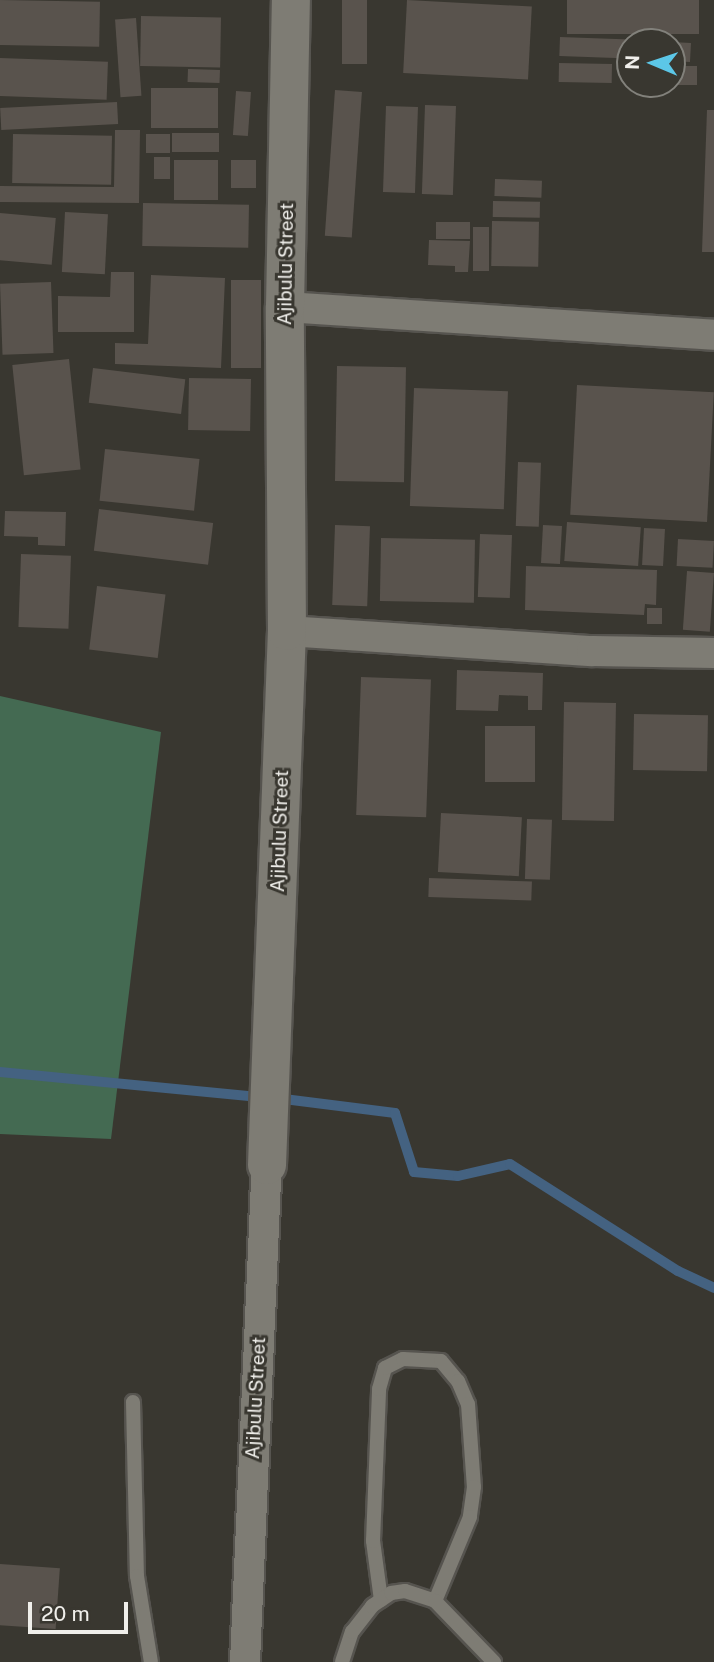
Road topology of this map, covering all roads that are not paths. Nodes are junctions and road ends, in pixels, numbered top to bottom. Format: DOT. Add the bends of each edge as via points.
graph roads {
  1 [pos="291,0"];
  2 [pos="285,307"];
  3 [pos="714,335"];
  4 [pos="287,631"];
  5 [pos="714,653"];
  6 [pos="267,1165"];
  7 [pos="132,1402"];
  8 [pos="381,1600"];
  9 [pos="435,1601"];
  10 [pos="151,1662"];
  11 [pos="245,1662"];
  12 [pos="342,1662"];
  13 [pos="494,1662"];
  1 -- 2 [label="street, Ajibulu Street"];
  2 -- 3 [label="street"];
  2 -- 4 [label="street, Ajibulu Street"];
  4 -- 5 [label="street" via="592,651"];
  4 -- 6 [label="street, Ajibulu Street"];
  6 -- 11 [label="street, Ajibulu Street"];
  7 -- 10 [label="lane" via="138,1576"];
  8 -- 9 [label="lane" via="405,1591"];
  8 -- 9 [label="lane" via="373,1541 379,1390 386,1368 404,1359 441,1361 458,1381 470,1415 474,1487 470,1517"];
  8 -- 12 [label="lane" via="352,1632"];
  9 -- 13 [label="lane"];
}
